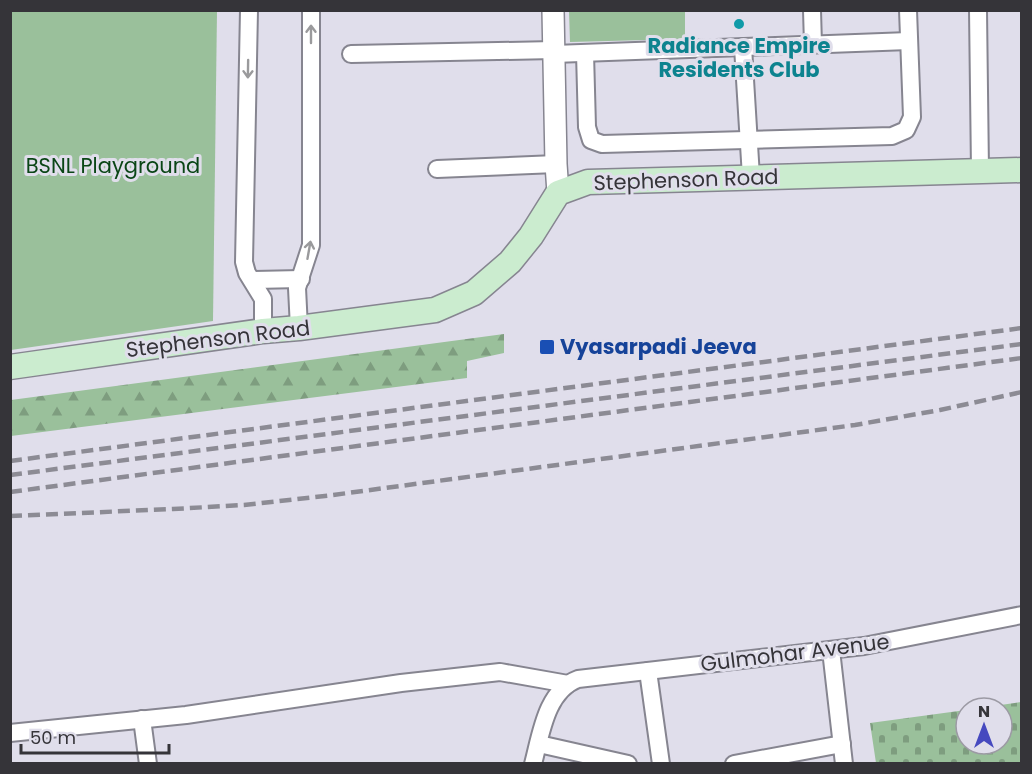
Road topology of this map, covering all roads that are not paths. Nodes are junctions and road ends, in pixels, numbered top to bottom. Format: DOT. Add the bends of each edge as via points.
graph roads {
  1 [pos="249,10"];
  2 [pos="311,10"];
  3 [pos="553,10"];
  4 [pos="812,10"];
  5 [pos="908,10"];
  6 [pos="978,10"];
  7 [pos="909,41"];
  8 [pos="813,45"];
  9 [pos="744,47"];
  10 [pos="554,52"];
  11 [pos="585,53"];
  12 [pos="351,54"];
  13 [pos="749,140"];
  14 [pos="556,164"];
  15 [pos="437,169"];
  16 [pos="1022,170"];
  17 [pos="980,171"];
  18 [pos="751,177"];
  19 [pos="558,193"];
  20 [pos="301,279"];
  21 [pos="252,280"];
  22 [pos="299,317"];
  23 [pos="263,320"];
  24 [pos="10,367"];
  25 [pos="1022,615"];
  26 [pos="831,650"];
  27 [pos="648,671"];
  28 [pos="568,684"];
  29 [pos="142,719"];
  30 [pos="10,733"];
  31 [pos="539,744"];
  32 [pos="842,744"];
  33 [pos="147,764"];
  34 [pos="533,764"];
  35 [pos="628,764"];
  36 [pos="661,764"];
  37 [pos="734,764"];
  38 [pos="844,764"];
  1 -- 21 [label="street, one-way" via="244,262"];
  20 -- 2 [label="street, one-way" via="311,245"];
  3 -- 10 [label="street"];
  4 -- 8 [label="street"];
  5 -- 7 [label="street"];
  6 -- 17 [label="street"];
  7 -- 8 [label="street"];
  7 -- 13 [label="street" via="912,117 906,130 892,136"];
  8 -- 9 [label="street"];
  9 -- 11 [label="street"];
  9 -- 13 [label="street"];
  10 -- 11 [label="street"];
  10 -- 12 [label="street"];
  10 -- 14 [label="street"];
  11 -- 13 [label="street" via="587,128 591,140 602,144"];
  13 -- 18 [label="street"];
  14 -- 15 [label="street"];
  14 -- 19 [label="street"];
  16 -- 17 [label="main road, Stephenson Road"];
  17 -- 18 [label="main road, Stephenson Road"];
  18 -- 19 [label="main road, Stephenson Road" via="588,182"];
  19 -- 22 [label="main road, Stephenson Road" via="510,262 474,293 435,310"];
  20 -- 21 [label="street"];
  20 -- 22 [label="street" via="297,288"];
  21 -- 23 [label="street" via="261,294"];
  22 -- 23 [label="main road, Stephenson Road"];
  23 -- 24 [label="main road, Stephenson Road"];
  25 -- 26 [label="street, Gulmohar Avenue"];
  26 -- 27 [label="street, Gulmohar Avenue"];
  26 -- 32 [label="street"];
  27 -- 28 [label="street, Gulmohar Avenue" via="585,678"];
  27 -- 36 [label="street"];
  28 -- 29 [label="street" via="500,672"];
  28 -- 31 [label="street" via="551,704"];
  29 -- 30 [label="street"];
  29 -- 33 [label="street"];
  31 -- 34 [label="street"];
  31 -- 35 [label="street"];
  32 -- 37 [label="street"];
  32 -- 38 [label="street"];
}
